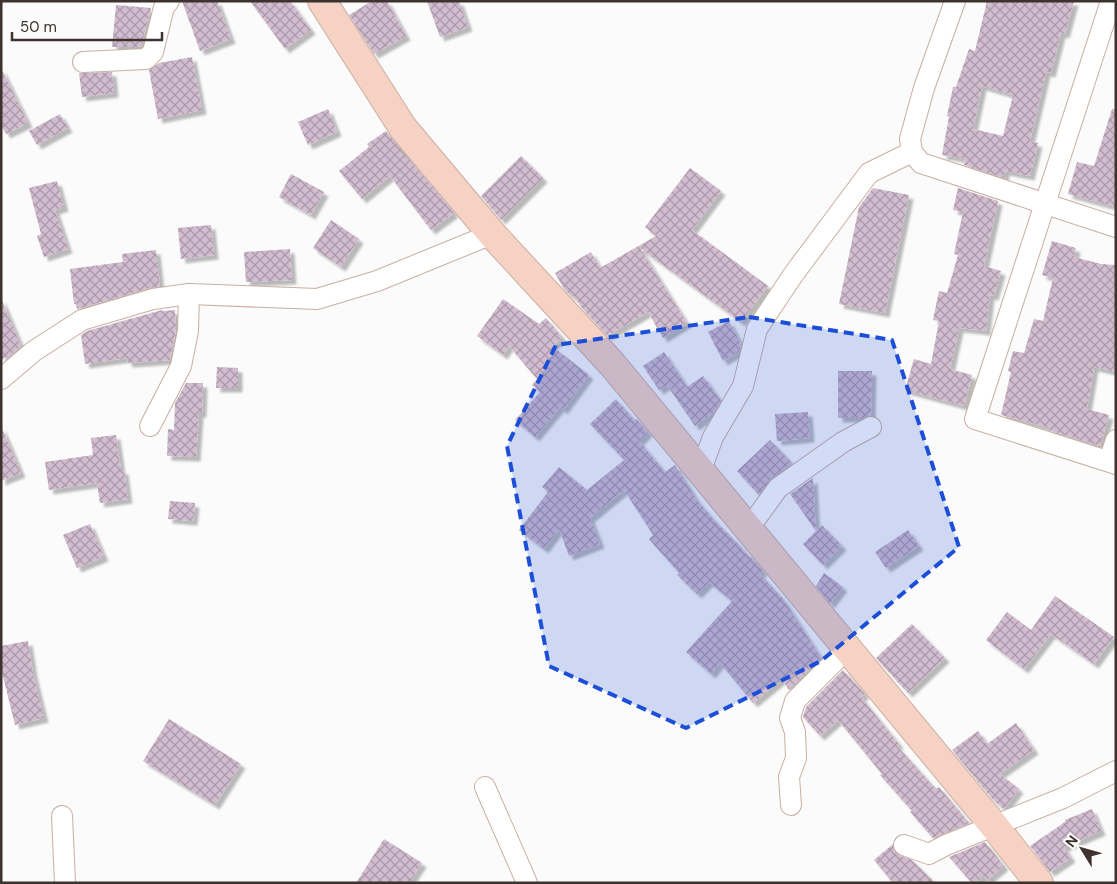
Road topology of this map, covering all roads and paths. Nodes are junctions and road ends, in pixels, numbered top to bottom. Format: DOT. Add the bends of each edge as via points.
graph roads {
  1 [pos="322,1"];
  2 [pos="955,1"];
  3 [pos="1111,1"];
  4 [pos="162,3"];
  5 [pos="83,62"];
  6 [pos="912,152"];
  7 [pos="1044,205"];
  8 [pos="1116,227"];
  9 [pos="492,234"];
  10 [pos="190,294"];
  11 [pos="1,379"];
  12 [pos="150,426"];
  13 [pos="871,427"];
  14 [pos="1116,440"];
  15 [pos="1112,463"];
  16 [pos="701,470"];
  17 [pos="749,528"];
  18 [pos="848,648"];
  19 [pos="1116,772"];
  20 [pos="485,787"];
  21 [pos="791,805"];
  22 [pos="62,816"];
  23 [pos="995,827"];
  24 [pos="904,845"];
  25 [pos="1033,880"];
  26 [pos="65,883"];
  27 [pos="527,883"];
  1 -- 9 [label="street" via="403,128"];
  2 -- 6 [label="street" via="924,88 910,139"];
  3 -- 7 [label="street"];
  4 -- 5 [label="street" via="154,52 146,59"];
  6 -- 7 [label="street" via="921,163"];
  6 -- 16 [label="street" via="869,173 793,275 758,329 744,386 713,438"];
  7 -- 8 [label="street"];
  7 -- 15 [label="street" via="974,419"];
  9 -- 10 [label="street" via="377,281 317,299"];
  9 -- 16 [label="street" via="612,364"];
  10 -- 11 [label="street" via="153,299 82,320 34,351"];
  10 -- 12 [label="street" via="188,331 181,366"];
  13 -- 17 [label="street" via="843,442 778,488"];
  14 -- 15 [label="street"];
  16 -- 17 [label="street"];
  17 -- 18 [label="street"];
  18 -- 21 [label="street" via="795,700 790,718 795,732 796,758 789,777"];
  18 -- 23 [label="street"];
  19 -- 23 [label="street"];
  20 -- 27 [label="street"];
  22 -- 26 [label="street"];
  23 -- 24 [label="street" via="928,854"];
  23 -- 25 [label="street"];
}
